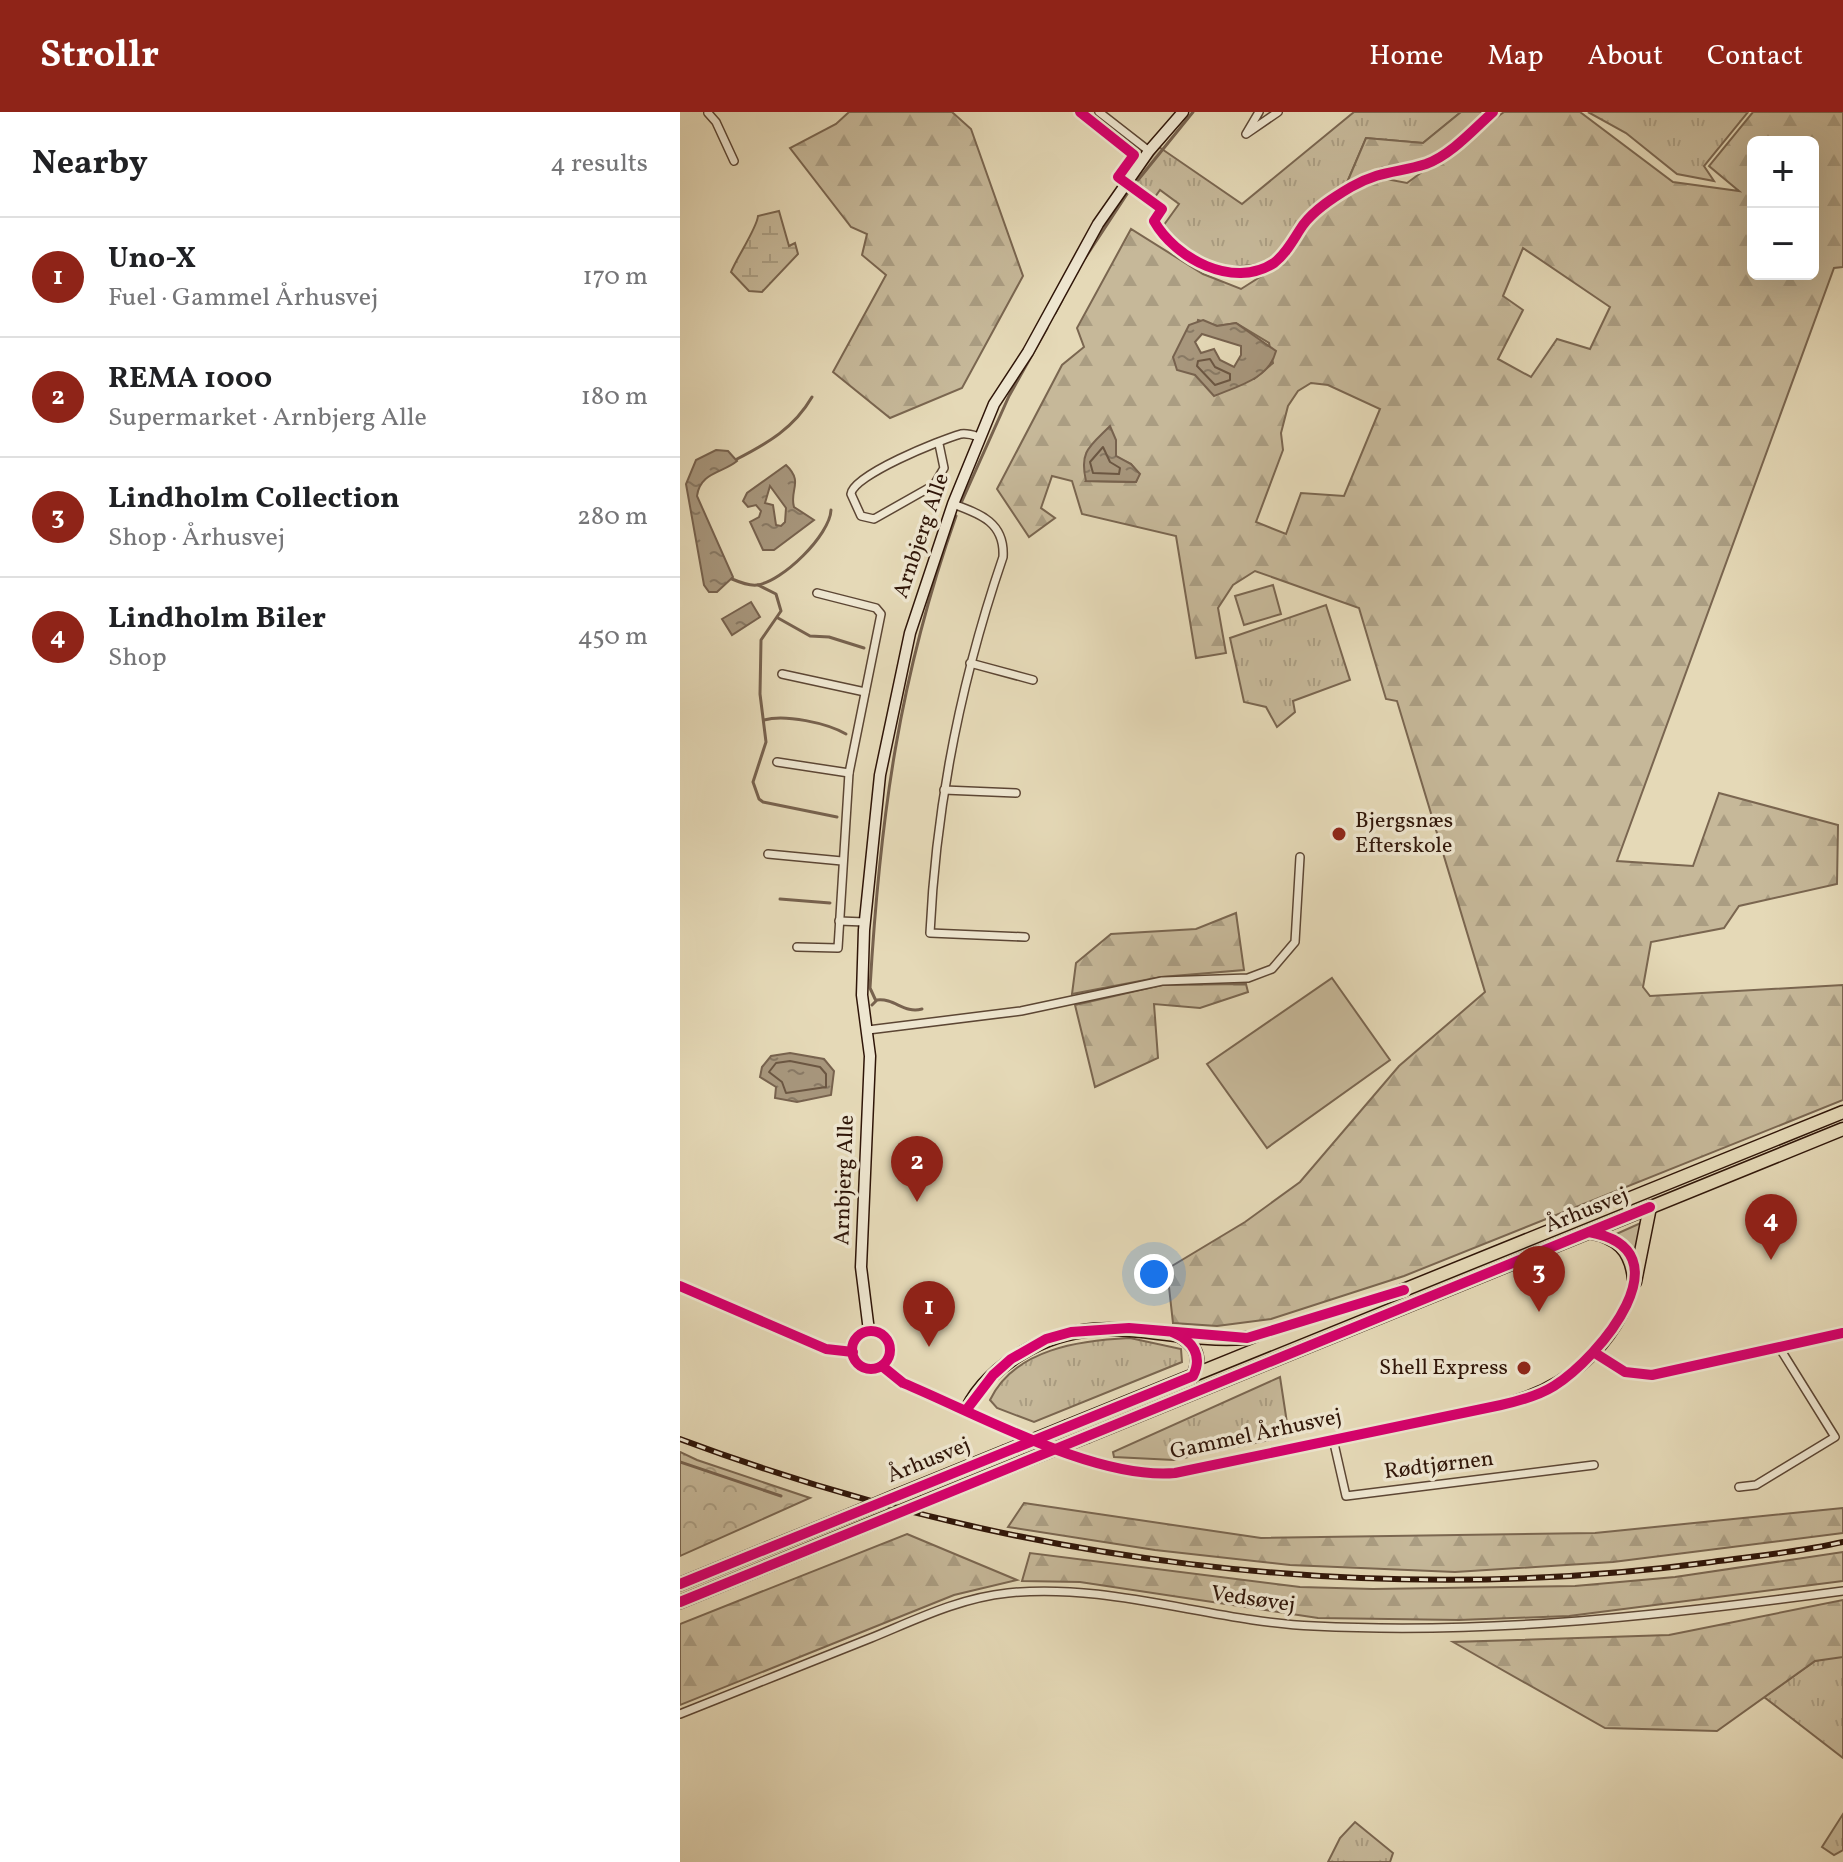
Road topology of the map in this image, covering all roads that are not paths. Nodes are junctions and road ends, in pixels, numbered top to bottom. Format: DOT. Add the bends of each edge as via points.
graph roads {
  1 [pos="708,112"];
  2 [pos="1099,112"];
  3 [pos="1183,112"];
  4 [pos="1259,112"];
  5 [pos="1278,112"];
  6 [pos="1149,151"];
  7 [pos="734,161"];
  8 [pos="979,437"];
  9 [pos="939,444"];
  10 [pos="953,504"];
  11 [pos="817,593"];
  12 [pos="970,663"];
  13 [pos="782,674"];
  14 [pos="1033,680"];
  15 [pos="865,692"];
  16 [pos="777,762"];
  17 [pos="849,773"];
  18 [pos="944,790"];
  19 [pos="1016,793"];
  20 [pos="768,854"];
  21 [pos="1300,857"];
  22 [pos="842,861"];
  23 [pos="839,921"];
  24 [pos="865,922"];
  25 [pos="1025,937"];
  26 [pos="797,947"];
  27 [pos="868,1030"];
  28 [pos="1843,1112"];
  29 [pos="1843,1129"];
  30 [pos="1650,1207"];
  31 [pos="1589,1232"];
  32 [pos="1635,1282"];
  33 [pos="680,1286"];
  34 [pos="1404,1290"];
  35 [pos="869,1331"];
  36 [pos="1174,1333"];
  37 [pos="1843,1333"];
  38 [pos="1779,1347"];
  39 [pos="853,1352"];
  40 [pos="1595,1353"];
  41 [pos="882,1366"];
  42 [pos="1193,1376"];
  43 [pos="967,1409"];
  44 [pos="1333,1439"];
  45 [pos="1594,1465"];
  46 [pos="1739,1487"];
  47 [pos="680,1584"];
  48 [pos="1843,1591"];
  49 [pos="680,1602"];
  50 [pos="680,1714"];
  1 -- 7 [label="street"];
  2 -- 6 [label="street"];
  3 -- 6 [label="street, Arnbjerg Alle"];
  4 -- 5 [label="street" via="1246,134"];
  6 -- 8 [label="street, Arnbjerg Alle" via="1071,268"];
  8 -- 9 [label="street" via="964,433"];
  8 -- 10 [label="street, Arnbjerg Alle"];
  9 -- 9 [label="street" via="852,486 861,516 874,519 934,485 944,468"];
  10 -- 12 [label="street" via="986,518 1004,542"];
  10 -- 24 [label="street, Arnbjerg Alle" via="894,699 870,851"];
  11 -- 15 [label="street" via="876,608 881,614"];
  12 -- 14 [label="street"];
  12 -- 18 [label="street"];
  13 -- 15 [label="street"];
  15 -- 17 [label="street"];
  16 -- 17 [label="street"];
  17 -- 22 [label="street"];
  18 -- 19 [label="street"];
  18 -- 25 [label="street" via="934,851 930,933"];
  20 -- 22 [label="street"];
  21 -- 27 [label="street" via="1295,942 1272,969 1248,978 1162,981 1021,1011"];
  22 -- 23 [label="street"];
  23 -- 24 [label="street"];
  23 -- 26 [label="street" via="838,948"];
  24 -- 27 [label="street, Arnbjerg Alle" via="862,995"];
  27 -- 35 [label="street, Arnbjerg Alle" via="861,1267"];
  28 -- 34 [label="main road, Århusvej"];
  29 -- 30 [label="main road, Århusvej"];
  30 -- 31 [label="main road, Århusvej"];
  30 -- 32 [label="main road"];
  31 -- 32 [label="main road" via="1624,1248"];
  31 -- 49 [label="main road, Århusvej, bridge"];
  32 -- 40 [label="street, Gammel Århusvej" via="1619,1322"];
  33 -- 39 [label="street" via="826,1349"];
  34 -- 36 [label="main road" via="1261,1336"];
  34 -- 42 [label="main road, Århusvej"];
  35 -- 39 [label="street" via="856,1339"];
  35 -- 41 [label="street" via="880,1333 890,1345"];
  36 -- 42 [label="main road" via="1195,1349 1198,1363"];
  36 -- 43 [label="main road" via="1100,1328 1046,1339 1011,1359"];
  37 -- 38 [label="street"];
  38 -- 40 [label="street" via="1647,1375 1617,1369"];
  38 -- 46 [label="street" via="1835,1437 1756,1485"];
  39 -- 41 [label="street" via="866,1368"];
  40 -- 44 [label="street, Gammel Århusvej" via="1552,1388 1525,1399"];
  41 -- 43 [label="street, Gammel Århusvej" via="903,1383"];
  42 -- 47 [label="main road, Århusvej, bridge"];
  43 -- 44 [label="street, Gammel Århusvej" via="1085,1461 1162,1474"];
  44 -- 45 [label="street, Rødtjørnen" via="1346,1496"];
  48 -- 50 [label="street, Vedsøvej" via="1548,1626 1420,1629 1310,1626 1064,1592 1008,1593 957,1603"];
}
